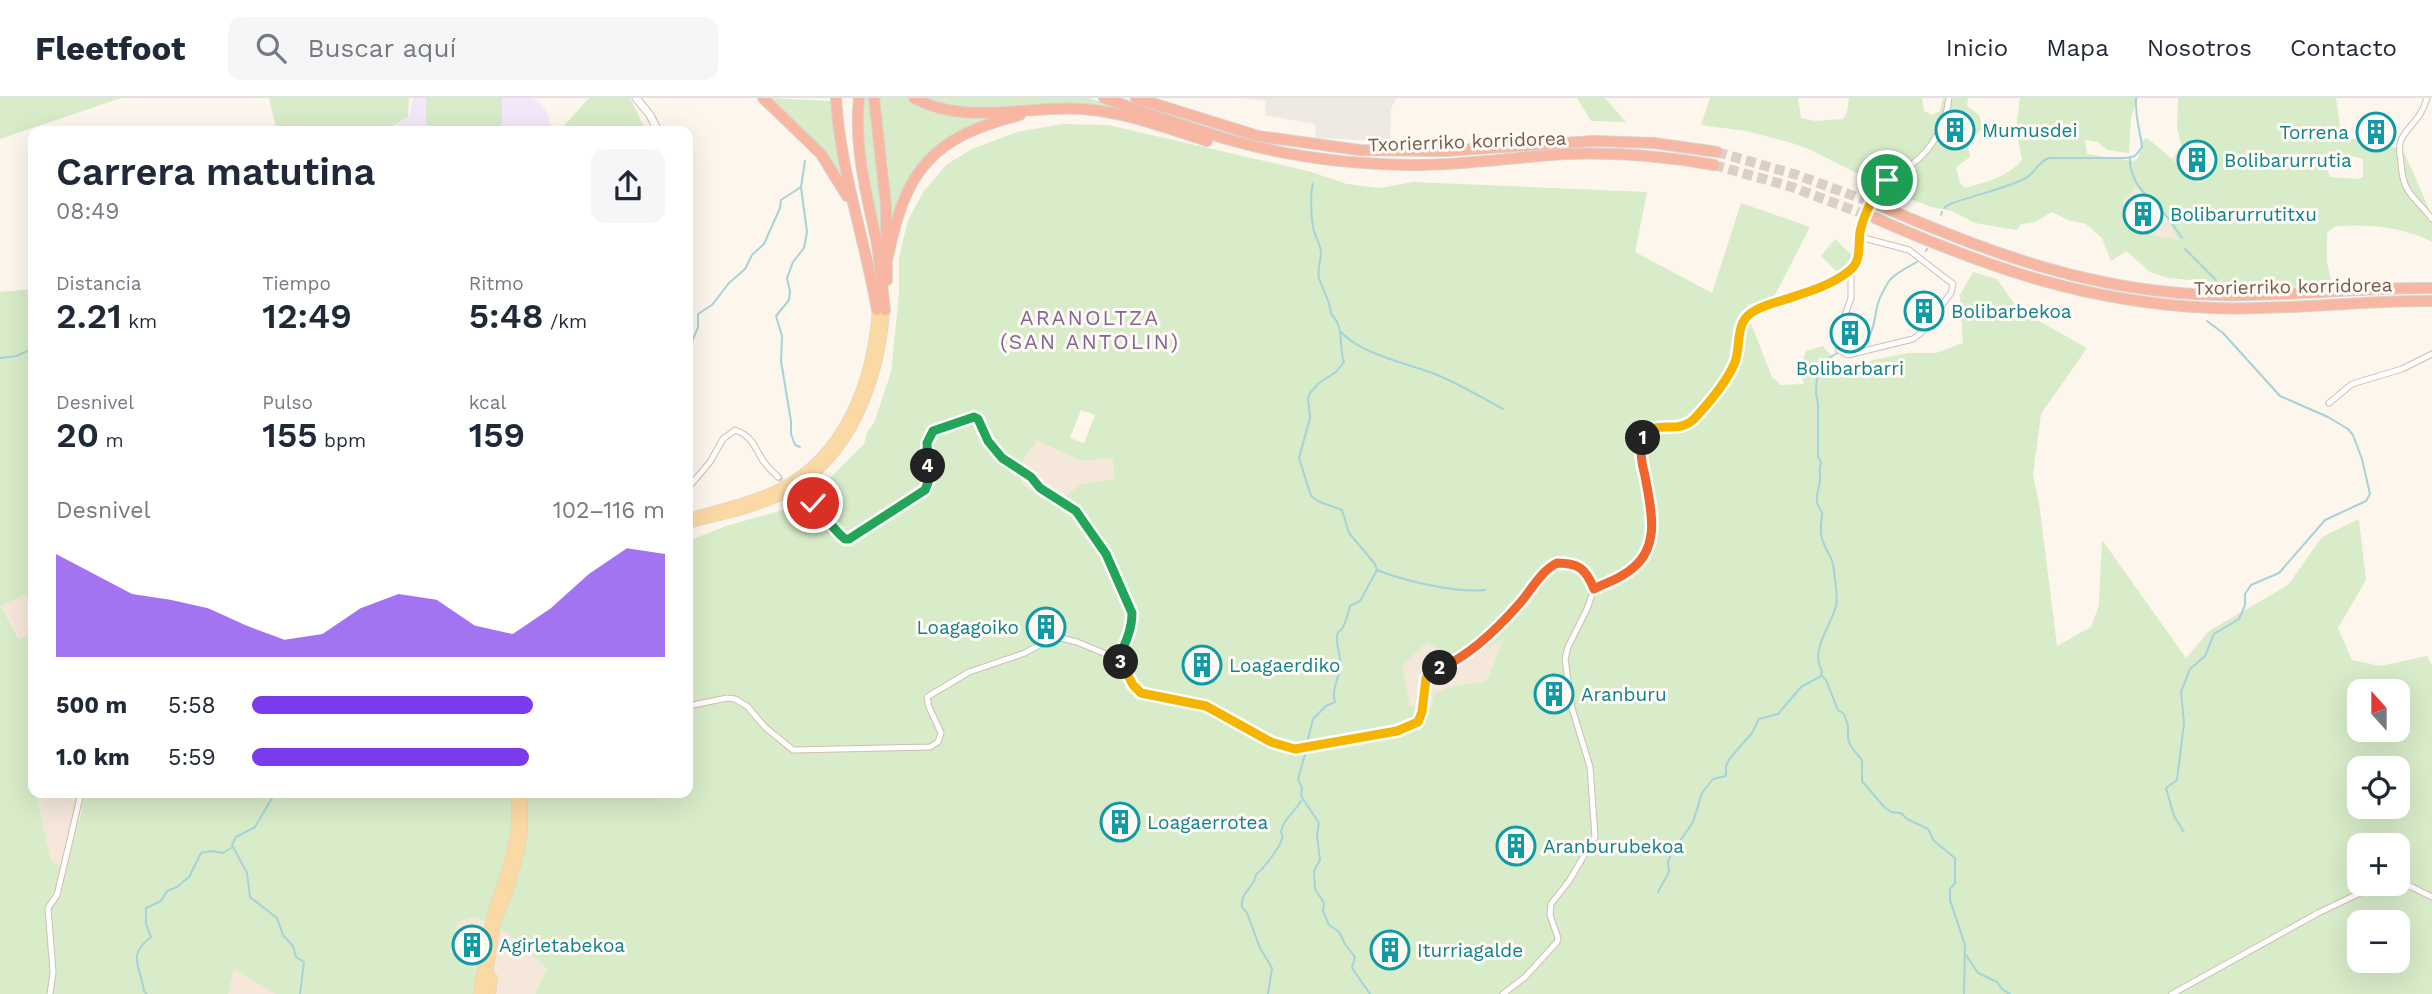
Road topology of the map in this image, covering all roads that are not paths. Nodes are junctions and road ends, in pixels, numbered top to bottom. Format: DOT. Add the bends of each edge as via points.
graph roads {
  1 [pos="637,98"];
  2 [pos="764,98"];
  3 [pos="836,98"];
  4 [pos="853,98"];
  5 [pos="859,98"];
  6 [pos="874,98"];
  7 [pos="914,98"];
  8 [pos="1104,98"];
  9 [pos="1136,98"];
  10 [pos="1158,98"];
  11 [pos="1950,98"];
  12 [pos="2427,98"];
  13 [pos="1067,109"];
  14 [pos="653,126"];
  15 [pos="1304,144"];
  16 [pos="1717,152"];
  17 [pos="1358,163"];
  18 [pos="1714,165"];
  19 [pos="1881,206"];
  20 [pos="1875,218"];
  21 [pos="2432,219"];
  22 [pos="860,227"];
  23 [pos="1860,237"];
  24 [pos="888,257"];
  25 [pos="1851,270"];
  26 [pos="2432,288"];
  27 [pos="2432,301"];
  28 [pos="881,310"];
  29 [pos="2432,354"];
  30 [pos="2329,403"];
  31 [pos="778,477"];
  32 [pos="693,482"];
  33 [pos="803,498"];
  34 [pos="693,516"];
  35 [pos="693,523"];
  36 [pos="1594,589"];
  37 [pos="1118,659"];
  38 [pos="693,705"];
  39 [pos="80,798"];
  40 [pos="516,798"];
  41 [pos="525,798"];
  42 [pos="2410,886"];
  43 [pos="2354,896"];
  44 [pos="2432,897"];
  45 [pos="497,920"];
  46 [pos="50,994"];
  47 [pos="478,994"];
  48 [pos="485,994"];
  49 [pos="491,994"];
  50 [pos="1503,994"];
  51 [pos="2172,994"];
  1 -- 14 [label="street"];
  2 -- 22 [label="highway" via="829,163"];
  3 -- 22 [label="highway" via="844,164"];
  4 -- 28 [label="highway" via="853,164"];
  5 -- 28 [label="highway" via="858,154 876,241"];
  6 -- 24 [label="highway"];
  7 -- 13 [label="highway" via="963,112"];
  8 -- 17 [label="highway, Txorierriko korridorea" via="1233,141"];
  9 -- 15 [label="highway, Txorierriko korridorea" via="1236,131"];
  10 -- 15 [label="highway"];
  11 -- 23 [label="street" via="1941,130 1920,158 1882,186"];
  12 -- 21 [label="street" via="2420,118 2400,147 2406,190"];
  13 -- 17 [label="highway" via="1118,115 1263,155"];
  13 -- 24 [label="highway" via="1021,114 976,127 935,154 906,193"];
  15 -- 16 [label="highway, Txorierriko korridorea" via="1411,152 1617,141"];
  17 -- 18 [label="highway, Txorierriko korridorea" via="1434,164 1606,154"];
  19 -- 26 [label="highway, Txorierriko korridorea" via="2028,264 2137,288 2254,296"];
  20 -- 27 [label="highway, Txorierriko korridorea" via="2024,277 2126,300 2241,309"];
  22 -- 28 [label="highway"];
  23 -- 25 [label="street" via="1858,259"];
  23 -- 25 [label="street" via="1909,250 1946,277 1952,284 1951,293 1913,339 1858,354 1841,351 1838,335 1852,298"];
  24 -- 28 [label="highway"];
  25 -- 36 [label="street" via="1819,289 1751,312 1742,323 1735,362 1700,412 1681,427 1645,433 1641,446 1654,529 1651,542 1628,572"];
  28 -- 34 [label="main road" via="864,382 844,425 823,455 803,474 773,491"];
  28 -- 35 [label="main road" via="880,356 867,396 849,432 828,459 776,498"];
  29 -- 30 [label="street" via="2402,369 2352,384"];
  31 -- 32 [label="street" via="754,443 735,430 723,439"];
  33 -- 37 [label="street" via="849,539 925,490 929,480 927,443 933,431 978,419 1002,458 1071,506 1102,548 1132,613"];
  36 -- 37 [label="street" via="1578,565 1551,566 1497,626 1454,662 1426,678 1418,722 1397,731 1313,747 1295,749 1271,742 1206,706 1141,693"];
  36 -- 50 [label="street" via="1565,659 1590,767 1595,837 1551,904 1557,942"];
  37 -- 38 [label="street" via="1061,638 969,672 928,697 941,733 930,747 793,750 735,699"];
  39 -- 46 [label="street" via="57,895 48,908 53,972"];
  40 -- 47 [label="main road" via="516,836 487,936"];
  41 -- 45 [label="main road" via="527,830"];
  42 -- 44 [label="street"];
  43 -- 51 [label="street"];
  45 -- 48 [label="main road"];
  45 -- 49 [label="main road"];
}
